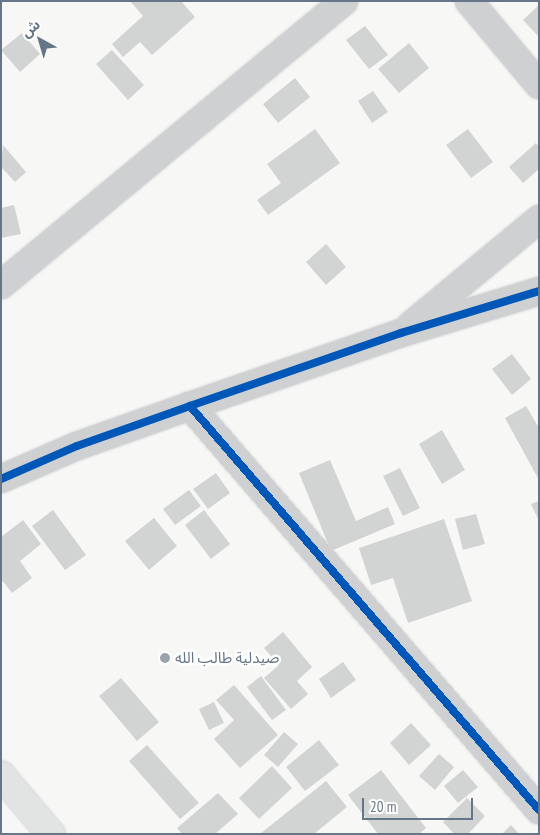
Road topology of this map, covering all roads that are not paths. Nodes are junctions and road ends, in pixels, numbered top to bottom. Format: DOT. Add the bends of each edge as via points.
graph roads {
  1 [pos="344,1"];
  2 [pos="469,1"];
  3 [pos="539,85"];
  4 [pos="539,219"];
  5 [pos="1,285"];
  6 [pos="539,291"];
  7 [pos="401,333"];
  8 [pos="190,406"];
  9 [pos="1,479"];
  10 [pos="1,775"];
  11 [pos="539,810"];
  12 [pos="51,834"];
  1 -- 5 [label="street"];
  2 -- 3 [label="street"];
  4 -- 7 [label="street"];
  6 -- 7 [label="street"];
  7 -- 8 [label="street"];
  8 -- 9 [label="street" via="77,446"];
  8 -- 11 [label="street"];
  10 -- 12 [label="main road"];
}
